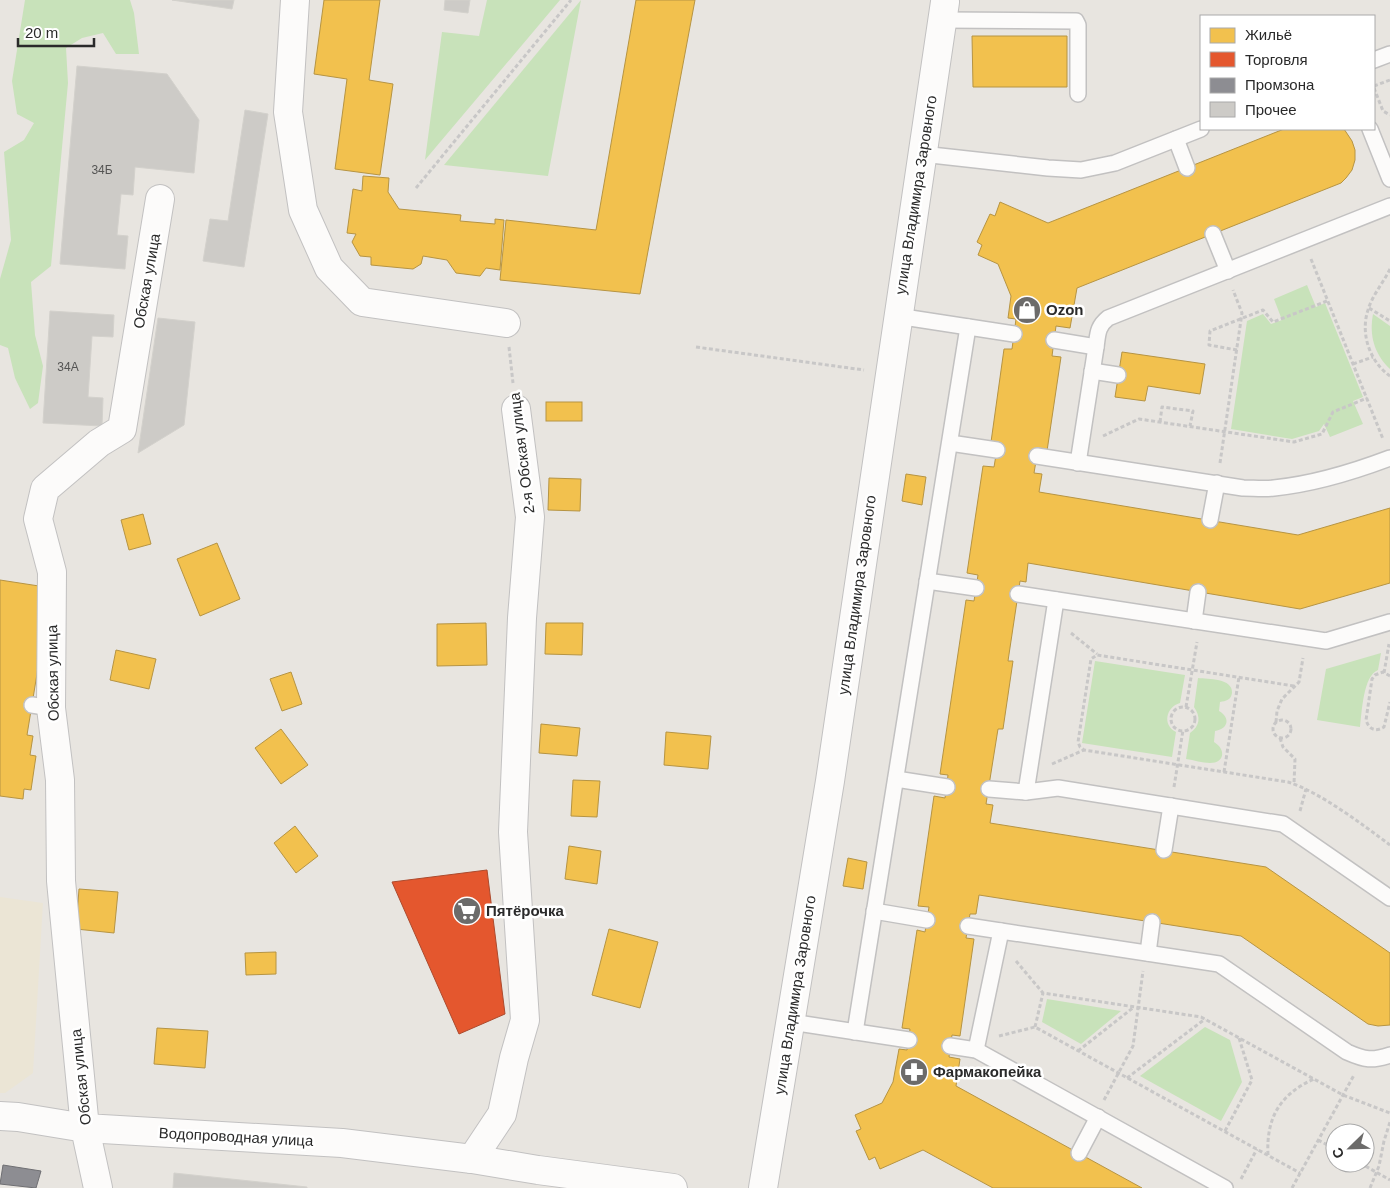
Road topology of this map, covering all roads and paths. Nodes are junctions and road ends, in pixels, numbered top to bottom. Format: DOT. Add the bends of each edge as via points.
graph roads {
  1 [pos="295,0"];
  2 [pos="571,0"];
  3 [pos="944,11"];
  4 [pos="1390,54"];
  5 [pos="1375,60"];
  6 [pos="1390,80"];
  7 [pos="1375,87"];
  8 [pos="1375,90"];
  9 [pos="1078,94"];
  10 [pos="1390,115"];
  11 [pos="1200,129"];
  12 [pos="1370,130"];
  13 [pos="1176,139"];
  14 [pos="922,154"];
  15 [pos="1187,168"];
  16 [pos="1390,179"];
  17 [pos="416,188"];
  18 [pos="160,199"];
  19 [pos="1390,206"];
  20 [pos="1213,234"];
  21 [pos="1303,241"];
  22 [pos="1390,269"];
  23 [pos="1227,271"];
  24 [pos="1327,301"];
  25 [pos="1369,308"];
  26 [pos="897,316"];
  27 [pos="1242,318"];
  28 [pos="1390,321"];
  29 [pos="506,323"];
  30 [pos="968,327"];
  31 [pos="1014,334"];
  32 [pos="1054,340"];
  33 [pos="696,347"];
  34 [pos="1096,347"];
  35 [pos="1237,350"];
  36 [pos="1373,357"];
  37 [pos="1353,364"];
  38 [pos="1092,370"];
  39 [pos="889,374"];
  40 [pos="1118,374"];
  41 [pos="1390,376"];
  42 [pos="1367,398"];
  43 [pos="516,409"];
  44 [pos="1160,422"];
  45 [pos="1190,426"];
  46 [pos="1225,432"];
  47 [pos="950,443"];
  48 [pos="1081,447"];
  49 [pos="997,450"];
  50 [pos="1388,453"];
  51 [pos="1037,456"];
  52 [pos="1078,463"];
  53 [pos="1217,483"];
  54 [pos="1210,520"];
  55 [pos="928,581"];
  56 [pos="976,588"];
  57 [pos="1198,592"];
  58 [pos="1018,594"];
  59 [pos="1056,600"];
  60 [pos="1053,617"];
  61 [pos="1197,621"];
  62 [pos="1390,622"];
  63 [pos="1390,636"];
  64 [pos="1306,638"];
  65 [pos="1097,655"];
  66 [pos="1192,670"];
  67 [pos="1384,673"];
  68 [pos="1390,676"];
  69 [pos="1239,677"];
  70 [pos="1294,686"];
  71 [pos="1390,702"];
  72 [pos="1186,707"];
  73 [pos="1276,722"];
  74 [pos="1183,730"];
  75 [pos="1280,738"];
  76 [pos="1084,750"];
  77 [pos="1177,765"];
  78 [pos="1224,772"];
  79 [pos="1028,775"];
  80 [pos="896,779"];
  81 [pos="1294,784"];
  82 [pos="946,787"];
  83 [pos="989,789"];
  84 [pos="1026,792"];
  85 [pos="1171,806"];
  86 [pos="1390,845"];
  87 [pos="1164,850"];
  88 [pos="1390,898"];
  89 [pos="874,912"];
  90 [pos="927,920"];
  91 [pos="1152,922"];
  92 [pos="968,926"];
  93 [pos="1000,936"];
  94 [pos="1147,953"];
  95 [pos="1043,993"];
  96 [pos="1134,1007"];
  97 [pos="1139,1007"];
  98 [pos="1206,1019"];
  99 [pos="790,1022"];
  100 [pos="1035,1027"];
  101 [pos="855,1032"];
  102 [pos="1239,1038"];
  103 [pos="909,1040"];
  104 [pos="977,1045"];
  105 [pos="950,1046"];
  106 [pos="1078,1051"];
  107 [pos="1390,1055"];
  108 [pos="1362,1059"];
  109 [pos="1119,1073"];
  110 [pos="1127,1078"];
  111 [pos="1314,1079"];
  112 [pos="1343,1094"];
  113 [pos="1390,1113"];
  114 [pos="0,1116"];
  115 [pos="1097,1116"];
  116 [pos="1390,1122"];
  117 [pos="86,1128"];
  118 [pos="1224,1132"];
  119 [pos="1318,1140"];
  120 [pos="1325,1144"];
  121 [pos="1257,1149"];
  122 [pos="1079,1153"];
  123 [pos="1268,1155"];
  124 [pos="472,1159"];
  125 [pos="1377,1172"];
  126 [pos="1300,1173"];
  127 [pos="1240,1180"];
  128 [pos="1390,1180"];
  129 [pos="98,1188"];
  130 [pos="673,1188"];
  131 [pos="764,1188"];
  132 [pos="1225,1188"];
  133 [pos="1292,1188"];
  134 [pos="1370,1188"];
  1 -- 29 [label="street" via="288,112 303,210 328,268 362,302"];
  2 -- 17 [label="path"];
  3 -- 9 [label="lane" via="1076,21"];
  3 -- 14 [label="street, улица Владимира Заровного"];
  4 -- 5 [label="lane"];
  6 -- 7 [label="path"];
  8 -- 10 [label="path" via="1383,111"];
  11 -- 13 [label="lane"];
  12 -- 16 [label="lane"];
  13 -- 14 [label="lane" via="1115,163 1081,170"];
  13 -- 15 [label="lane"];
  14 -- 26 [label="street, улица Владимира Заровного"];
  18 -- 117 [label="street, Обская улица" via="122,429 99,443 45,488 38,520 52,572 42,706 60,780 61,881"];
  19 -- 21 [label="lane"];
  20 -- 23 [label="lane"];
  21 -- 23 [label="lane"];
  21 -- 24 [label="path"];
  22 -- 25 [label="path"];
  23 -- 27 [label="path"];
  23 -- 34 [label="lane" via="1108,318 1101,324"];
  24 -- 27 [label="path" via="1273,322 1263,310"];
  24 -- 37 [label="path"];
  25 -- 28 [label="path"];
  25 -- 36 [label="path" via="1366,338"];
  26 -- 30 [label="lane"];
  26 -- 39 [label="street, улица Владимира Заровного"];
  27 -- 35 [label="path"];
  27 -- 35 [label="path" via="1210,331 1208,345"];
  29 -- 43 [label="path, 2-я Обская улица"];
  30 -- 31 [label="lane"];
  30 -- 47 [label="lane"];
  32 -- 34 [label="lane"];
  33 -- 39 [label="path"];
  34 -- 38 [label="lane"];
  35 -- 46 [label="path"];
  36 -- 37 [label="path"];
  36 -- 41 [label="path"];
  37 -- 42 [label="path"];
  38 -- 40 [label="lane"];
  38 -- 48 [label="lane"];
  39 -- 99 [label="street, улица Владимира Заровного" via="830,781"];
  42 -- 46 [label="path" via="1333,412 1322,434 1294,442"];
  42 -- 50 [label="path"];
  43 -- 124 [label="street, 2-я Обская улица" via="530,517 522,618 514,832 526,1020 502,1114"];
  44 -- 45 [label="path"];
  44 -- 45 [label="path" via="1162,407 1193,411"];
  44 -- 48 [label="path" via="1139,419"];
  45 -- 46 [label="path"];
  46 -- 53 [label="path"];
  47 -- 49 [label="lane"];
  47 -- 55 [label="lane"];
  48 -- 52 [label="lane"];
  50 -- 53 [label="lane" via="1354,471 1301,484 1243,488"];
  51 -- 52 [label="lane"];
  52 -- 53 [label="lane"];
  53 -- 54 [label="lane"];
  55 -- 56 [label="lane"];
  55 -- 80 [label="lane"];
  57 -- 61 [label="lane"];
  58 -- 59 [label="lane"];
  59 -- 60 [label="lane"];
  59 -- 61 [label="lane"];
  60 -- 65 [label="path"];
  60 -- 79 [label="lane"];
  61 -- 64 [label="lane"];
  61 -- 66 [label="path"];
  62 -- 64 [label="lane" via="1326,641"];
  63 -- 67 [label="path"];
  64 -- 70 [label="path" via="1299,682"];
  65 -- 66 [label="path"];
  65 -- 76 [label="path" via="1091,659 1078,742"];
  66 -- 69 [label="path"];
  66 -- 72 [label="path"];
  67 -- 68 [label="path"];
  67 -- 71 [label="path" via="1372,679 1367,725 1376,730 1384,727"];
  69 -- 70 [label="path"];
  69 -- 78 [label="path"];
  70 -- 73 [label="path" via="1282,699"];
  72 -- 74 [label="path" via="1191,710 1195,721 1192,727"];
  72 -- 74 [label="path" via="1179,707 1171,716 1175,728"];
  73 -- 75 [label="path" via="1272,730"];
  73 -- 75 [label="path" via="1284,720 1291,729 1290,734"];
  74 -- 77 [label="path"];
  75 -- 81 [label="path" via="1283,747 1295,759"];
  76 -- 77 [label="path"];
  76 -- 79 [label="path"];
  77 -- 78 [label="path"];
  77 -- 85 [label="path"];
  78 -- 81 [label="path"];
  79 -- 84 [label="lane"];
  80 -- 82 [label="lane"];
  80 -- 89 [label="lane"];
  81 -- 86 [label="path" via="1302,786"];
  83 -- 84 [label="lane"];
  84 -- 85 [label="lane" via="1058,788"];
  85 -- 87 [label="lane"];
  85 -- 88 [label="lane" via="1284,824"];
  89 -- 90 [label="lane"];
  89 -- 101 [label="lane"];
  91 -- 94 [label="lane"];
  92 -- 93 [label="lane"];
  93 -- 94 [label="lane"];
  93 -- 95 [label="path"];
  93 -- 104 [label="lane"];
  94 -- 97 [label="path"];
  94 -- 108 [label="lane" via="1219,964"];
  95 -- 96 [label="path"];
  95 -- 100 [label="path"];
  96 -- 97 [label="path"];
  96 -- 106 [label="path"];
  97 -- 98 [label="path"];
  97 -- 109 [label="path" via="1134,1046"];
  98 -- 102 [label="path"];
  98 -- 110 [label="path"];
  99 -- 101 [label="lane"];
  99 -- 131 [label="street, улица Владимира Заровного"];
  100 -- 104 [label="path"];
  100 -- 106 [label="path"];
  101 -- 103 [label="lane"];
  102 -- 111 [label="path"];
  102 -- 118 [label="path" via="1252,1080"];
  104 -- 105 [label="lane"];
  104 -- 115 [label="lane"];
  106 -- 109 [label="path"];
  107 -- 108 [label="lane"];
  108 -- 112 [label="path"];
  109 -- 110 [label="path"];
  109 -- 115 [label="path"];
  110 -- 118 [label="path"];
  111 -- 112 [label="path"];
  111 -- 123 [label="path" via="1292,1091 1276,1111 1269,1132"];
  112 -- 113 [label="path"];
  112 -- 119 [label="path"];
  114 -- 117 [label="street, Водопроводная улица"];
  115 -- 122 [label="lane"];
  115 -- 132 [label="lane"];
  116 -- 125 [label="path"];
  117 -- 124 [label="street, Водопроводная улица" via="342,1143"];
  117 -- 129 [label="street, Обская улица"];
  118 -- 121 [label="path"];
  119 -- 120 [label="path"];
  119 -- 126 [label="path"];
  121 -- 123 [label="path"];
  121 -- 127 [label="path"];
  123 -- 126 [label="path"];
  124 -- 130 [label="street"];
  125 -- 128 [label="path"];
  125 -- 134 [label="path"];
  126 -- 133 [label="path"];
}
